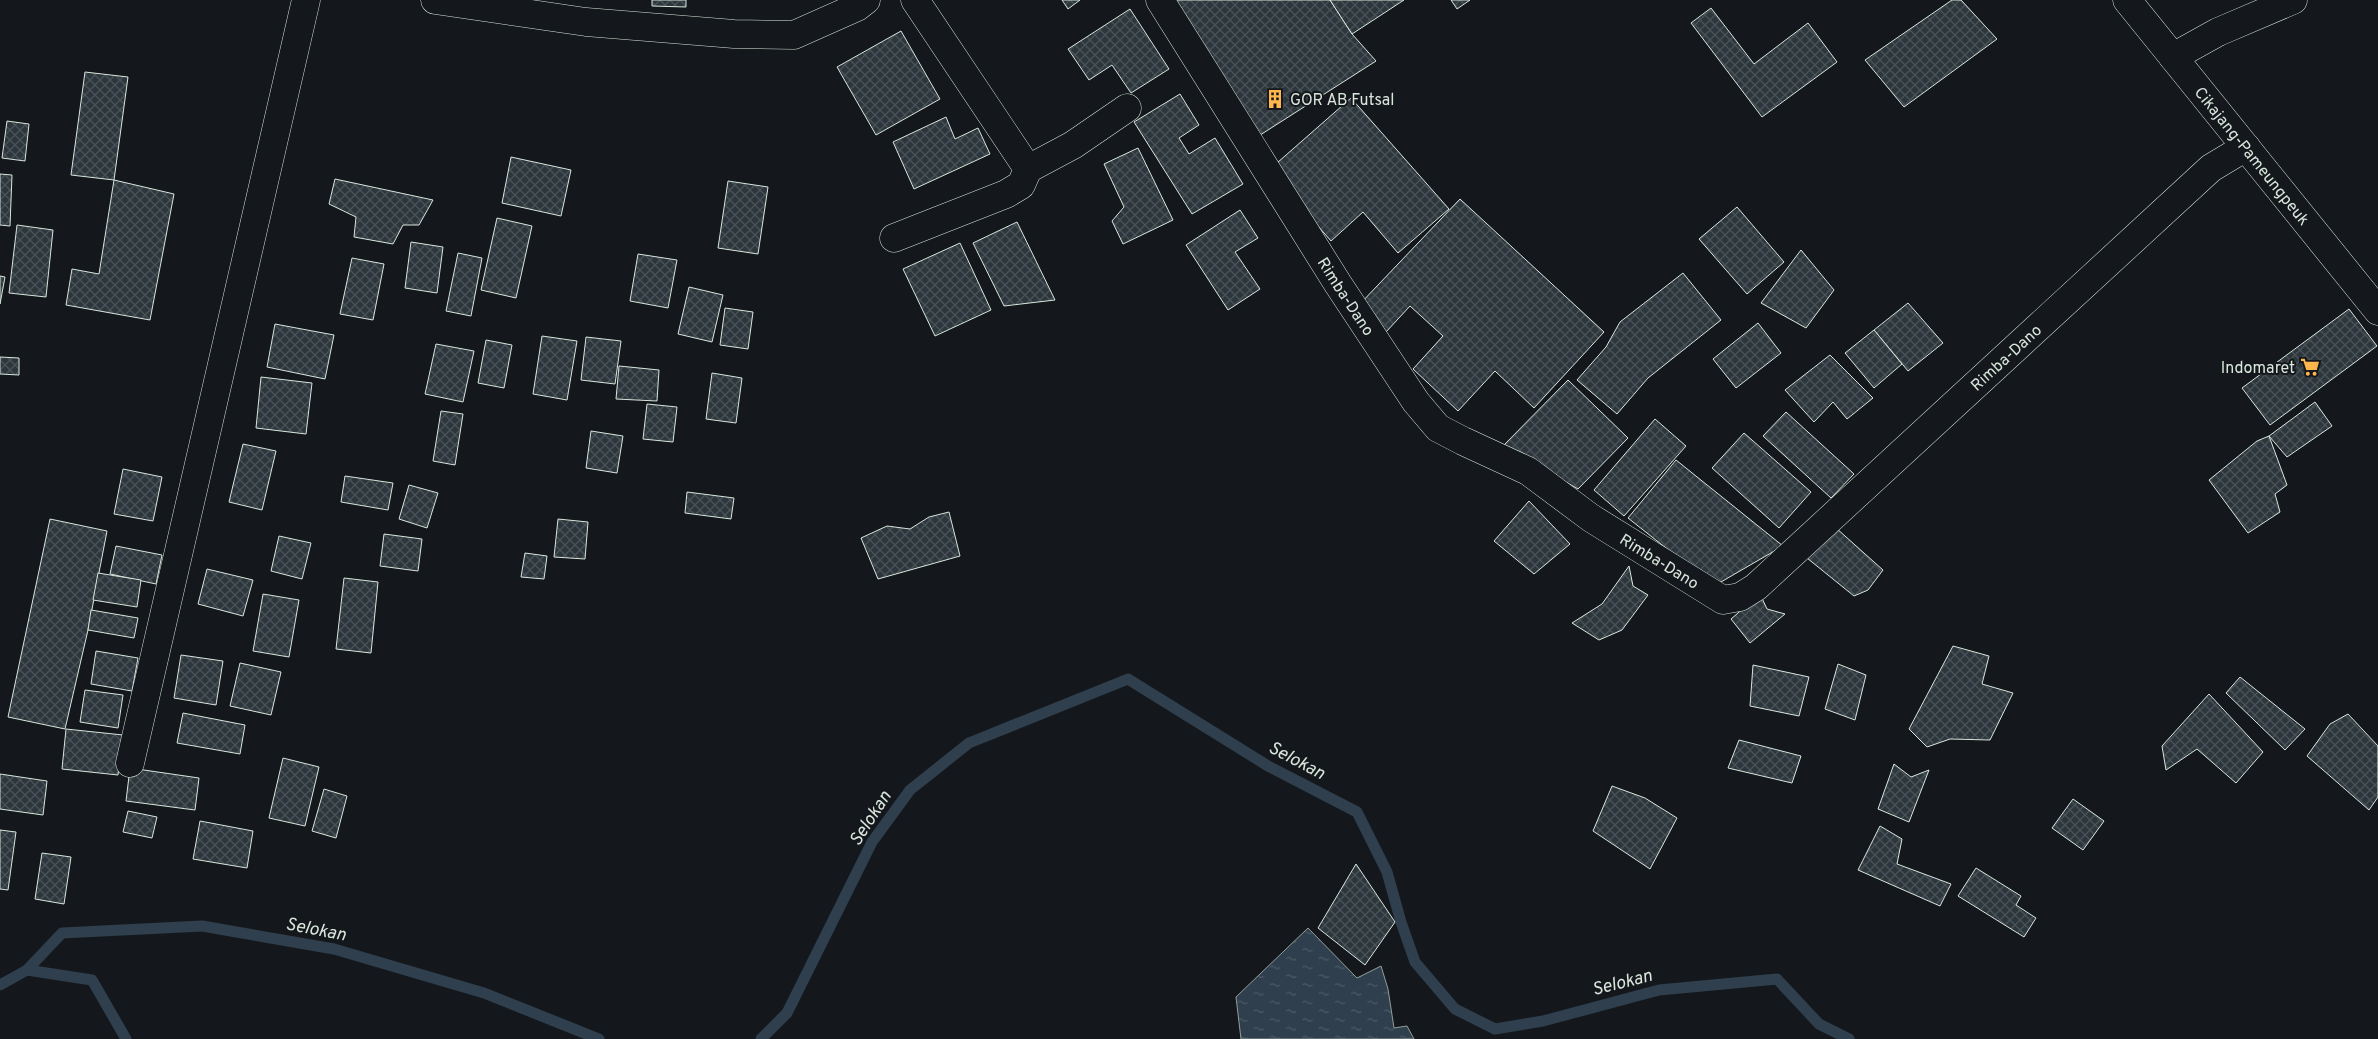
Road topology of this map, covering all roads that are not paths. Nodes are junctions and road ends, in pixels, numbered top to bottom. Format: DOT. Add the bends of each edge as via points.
graph roads {
  1 [pos="306,0"];
  2 [pos="435,0"];
  3 [pos="866,0"];
  4 [pos="915,0"];
  5 [pos="1160,0"];
  6 [pos="2127,0"];
  7 [pos="2293,0"];
  8 [pos="2173,56"];
  9 [pos="1127,108"];
  10 [pos="2246,147"];
  11 [pos="1028,169"];
  12 [pos="894,238"];
  13 [pos="2378,311"];
  14 [pos="130,763"];
  1 -- 14 [label="street"];
  2 -- 3 [label="street" via="586,22 784,35 794,35"];
  4 -- 11 [label="street"];
  5 -- 10 [label="street, Rimba-Dano" via="1338,284 1416,402 1438,428 1528,471 1591,518 1723,600 1740,596 1756,587 2211,168"];
  6 -- 8 [label="street, Cikajang-Pameungpeuk"];
  7 -- 8 [label="street" via="2218,32"];
  8 -- 10 [label="street, Cikajang-Pameungpeuk"];
  9 -- 11 [label="street" via="1073,145"];
  10 -- 13 [label="street, Cikajang-Pameungpeuk"];
  11 -- 12 [label="street" via="1021,185 1006,194"];
}
